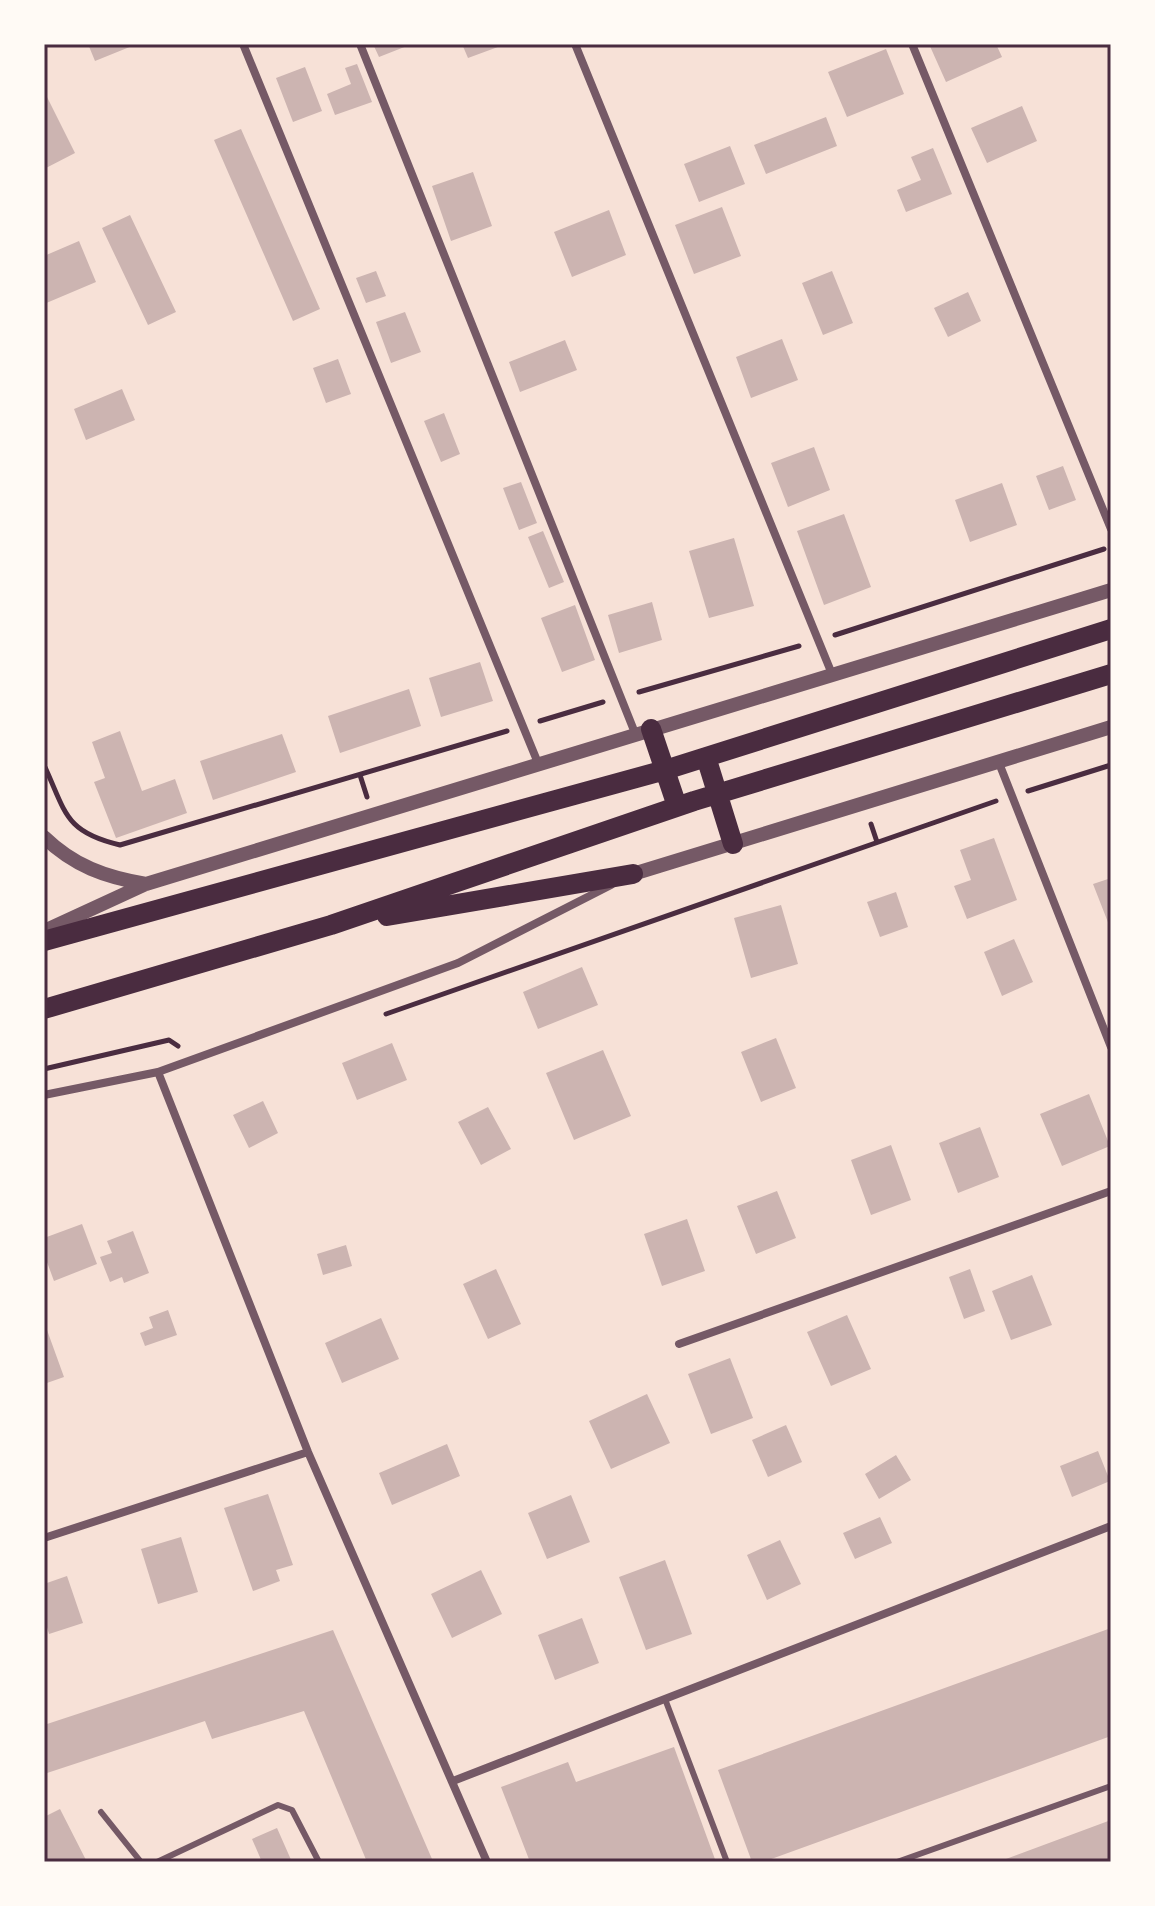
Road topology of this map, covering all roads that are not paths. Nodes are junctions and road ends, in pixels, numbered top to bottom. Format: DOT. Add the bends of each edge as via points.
graph roads {
  1 [pos="243,44"];
  2 [pos="360,44"];
  3 [pos="575,44"];
  4 [pos="912,44"];
  5 [pos="1111,529"];
  6 [pos="1111,590"];
  7 [pos="1111,629"];
  8 [pos="832,674"];
  9 [pos="1111,674"];
  10 [pos="1111,727"];
  11 [pos="643,731"];
  12 [pos="706,757"];
  13 [pos="538,763"];
  14 [pos="999,763"];
  15 [pos="665,770"];
  16 [pos="717,793"];
  17 [pos="677,806"];
  18 [pos="44,837"];
  19 [pos="733,844"];
  20 [pos="633,874"];
  21 [pos="146,884"];
  22 [pos="331,925"];
  23 [pos="44,931"];
  24 [pos="44,941"];
  25 [pos="44,1009"];
  26 [pos="1111,1047"];
  27 [pos="158,1072"];
  28 [pos="44,1095"];
  29 [pos="1111,1191"];
  30 [pos="679,1344"];
  31 [pos="308,1452"];
  32 [pos="1111,1526"];
  33 [pos="44,1538"];
  34 [pos="665,1699"];
  35 [pos="453,1781"];
  36 [pos="1111,1786"];
  37 [pos="101,1812"];
  38 [pos="141,1862"];
  39 [pos="157,1862"];
  40 [pos="319,1862"];
  41 [pos="487,1862"];
  42 [pos="727,1862"];
  43 [pos="897,1862"];
  1 -- 13 [label="street"];
  2 -- 11 [label="street" via="623,696"];
  3 -- 8 [label="street"];
  4 -- 5 [label="street"];
  6 -- 8 [label="street"];
  7 -- 12 [label="main road"];
  8 -- 11 [label="street"];
  9 -- 16 [label="main road"];
  10 -- 14 [label="street"];
  11 -- 13 [label="street"];
  11 -- 15 [label="main road"];
  12 -- 15 [label="main road"];
  12 -- 16 [label="main road"];
  13 -- 21 [label="street"];
  14 -- 19 [label="street"];
  14 -- 26 [label="street"];
  15 -- 17 [label="main road"];
  15 -- 24 [label="main road"];
  16 -- 17 [label="main road"];
  16 -- 19 [label="main road"];
  17 -- 22 [label="main road"];
  18 -- 21 [label="street" via="86,869"];
  19 -- 20 [label="street"];
  20 -- 22 [label="main road"];
  20 -- 27 [label="street" via="458,963"];
  21 -- 23 [label="street"];
  22 -- 25 [label="main road"];
  27 -- 28 [label="street"];
  27 -- 31 [label="street"];
  29 -- 30 [label="street"];
  31 -- 33 [label="street"];
  31 -- 35 [label="street"];
  32 -- 34 [label="street"];
  34 -- 35 [label="street"];
  34 -- 42 [label="lane"];
  35 -- 41 [label="street"];
  36 -- 43 [label="lane"];
  37 -- 38 [label="lane"];
  39 -- 40 [label="lane" via="278,1805 292,1810"];
}
